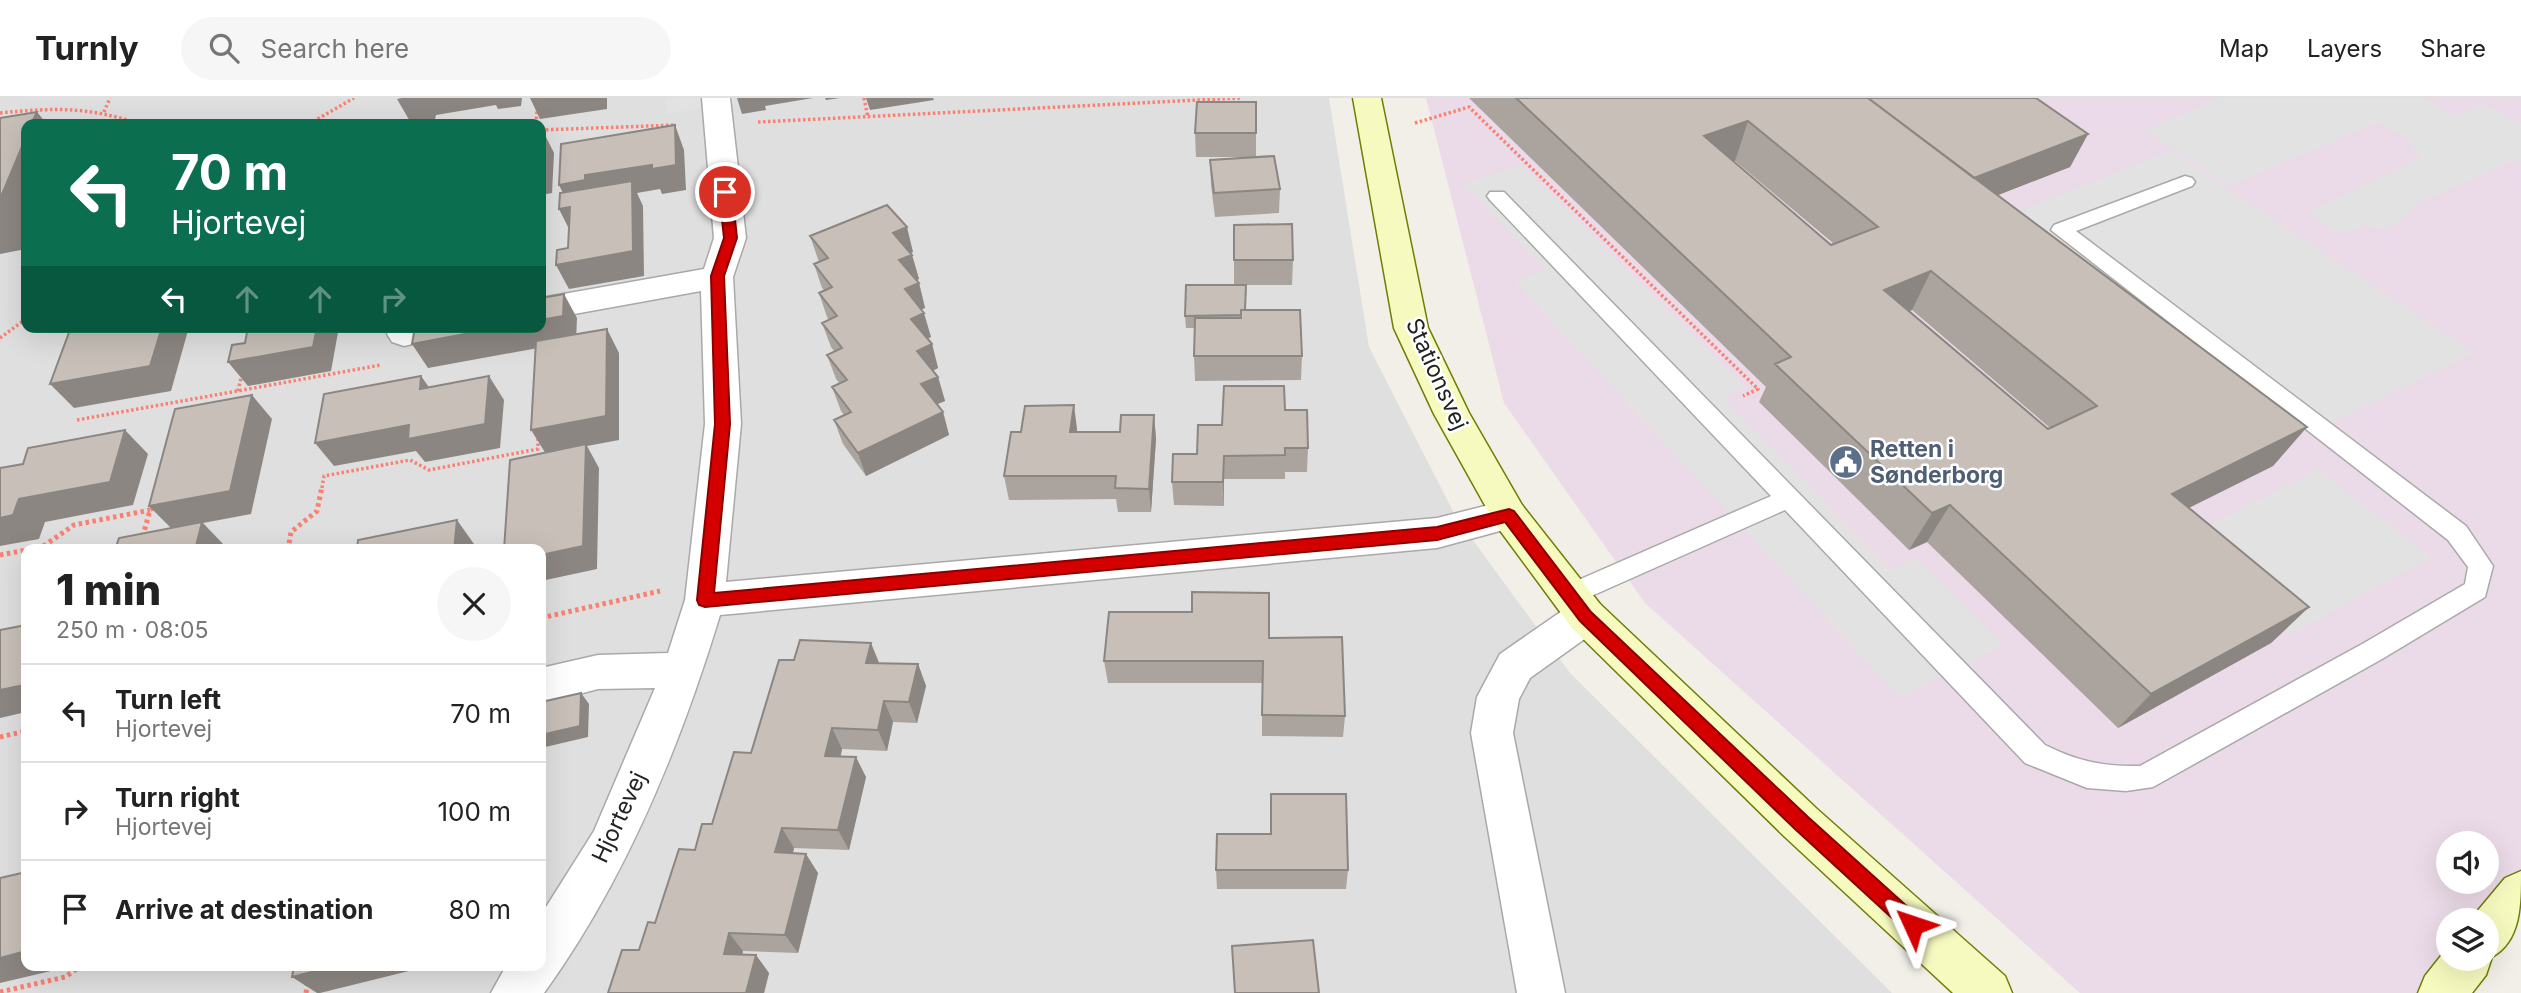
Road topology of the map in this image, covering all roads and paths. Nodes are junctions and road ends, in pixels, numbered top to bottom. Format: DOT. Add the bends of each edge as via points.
graph roads {
  1 [pos="110,98"];
  2 [pos="354,98"];
  3 [pos="538,98"];
  4 [pos="864,98"];
  5 [pos="1240,98"];
  6 [pos="1367,98"];
  7 [pos="717,111"];
  8 [pos="104,112"];
  9 [pos="0,113"];
  10 [pos="868,118"];
  11 [pos="124,119"];
  12 [pos="318,119"];
  13 [pos="536,119"];
  14 [pos="546,129"];
  15 [pos="2185,182"];
  16 [pos="1497,196"];
  17 [pos="717,276"];
  18 [pos="546,308"];
  19 [pos="21,323"];
  20 [pos="409,333"];
  21 [pos="404,334"];
  22 [pos="0,338"];
  23 [pos="244,365"];
  24 [pos="238,391"];
  25 [pos="77,420"];
  26 [pos="538,436"];
  27 [pos="517,453"];
  28 [pos="516,467"];
  29 [pos="1790,498"];
  30 [pos="160,503"];
  31 [pos="150,510"];
  32 [pos="1509,515"];
  33 [pos="47,544"];
  34 [pos="141,544"];
  35 [pos="289,544"];
  36 [pos="21,551"];
  37 [pos="0,555"];
  38 [pos="705,591"];
  39 [pos="1577,606"];
  40 [pos="546,617"];
  41 [pos="683,670"];
  42 [pos="546,685"];
  43 [pos="21,732"];
  44 [pos="0,737"];
  45 [pos="2521,893"];
  46 [pos="2499,921"];
  47 [pos="546,949"];
  48 [pos="74,971"];
  49 [pos="531,971"];
  50 [pos="2459,971"];
  51 [pos="308,979"];
  52 [pos="0,992"];
  53 [pos="306,993"];
  54 [pos="515,993"];
  55 [pos="1541,993"];
  56 [pos="1988,993"];
  57 [pos="2442,993"];
  1 -- 8 [label="path"];
  2 -- 12 [label="path"];
  3 -- 13 [label="path"];
  4 -- 10 [label="path"];
  5 -- 10 [label="path"];
  6 -- 32 [label="street, Stationsvej" via="1411,328 1452,414"];
  7 -- 10 [label="path"];
  7 -- 14 [label="path"];
  7 -- 17 [label="street, Hjortevej" via="730,238"];
  8 -- 9 [label="path" via="55,108"];
  8 -- 11 [label="path"];
  15 -- 29 [label="lane" via="2062,230 2457,533 2481,566 2476,590 2143,778 2105,781 2068,771 2035,754"];
  16 -- 29 [label="lane"];
  17 -- 18 [label="street"];
  17 -- 38 [label="street, Hjortevej" via="723,424"];
  19 -- 22 [label="path"];
  20 -- 21 [label="street"];
  21 -- 24 [label="path" via="400,362"];
  23 -- 24 [label="path"];
  24 -- 25 [label="path"];
  26 -- 27 [label="path" via="538,449"];
  27 -- 28 [label="path"];
  27 -- 35 [label="path" via="429,470 410,460 324,476 317,511 291,532"];
  29 -- 39 [label="lane"];
  30 -- 31 [label="path"];
  31 -- 33 [label="path" via="74,525"];
  31 -- 34 [label="path"];
  32 -- 38 [label="street" via="1437,533"];
  32 -- 39 [label="street, Stationsvej"];
  36 -- 37 [label="path"];
  38 -- 40 [label="path"];
  38 -- 41 [label="street, Hjortevej"];
  39 -- 55 [label="street" via="1515,666 1498,697 1492,733"];
  39 -- 56 [label="street, Stationsvej" via="1801,823"];
  41 -- 42 [label="street" via="598,673"];
  41 -- 47 [label="street, Hjortevej" via="611,844"];
  43 -- 44 [label="path"];
  45 -- 46 [label="street"];
  48 -- 52 [label="path"];
  49 -- 54 [label="street"];
  50 -- 57 [label="street"];
  51 -- 53 [label="path"];
}
